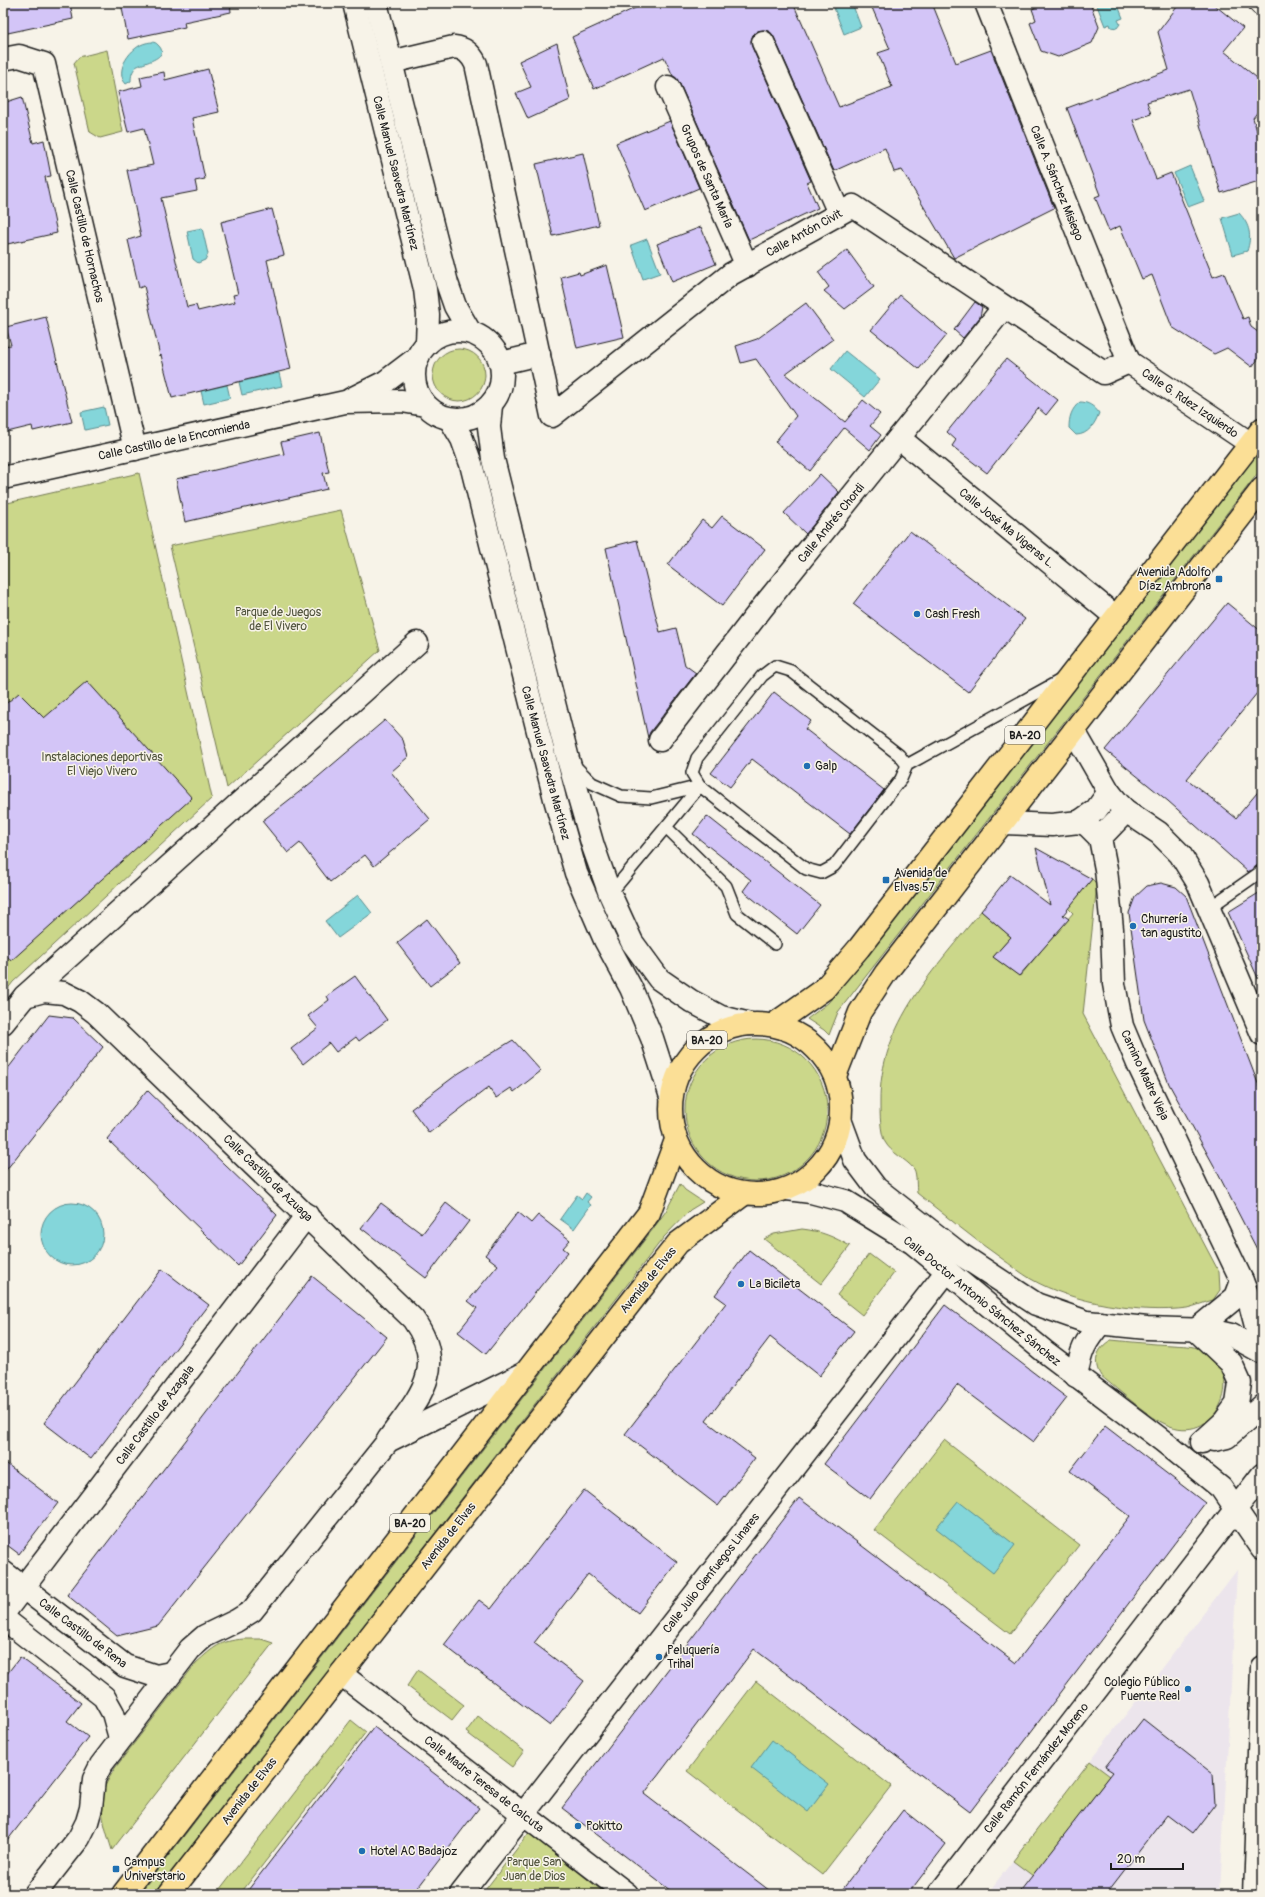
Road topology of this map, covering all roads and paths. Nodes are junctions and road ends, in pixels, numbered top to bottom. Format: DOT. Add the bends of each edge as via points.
graph roads {
  1 [pos="354,3"];
  2 [pos="376,3"];
  3 [pos="986,3"];
  4 [pos="762,42"];
  5 [pos="3,59"];
  6 [pos="391,62"];
  7 [pos="668,87"];
  8 [pos="839,213"];
  9 [pos="747,266"];
  10 [pos="1004,307"];
  11 [pos="470,332"];
  12 [pos="422,351"];
  13 [pos="539,354"];
  14 [pos="1129,362"];
  15 [pos="501,363"];
  16 [pos="345,402"];
  17 [pos="425,405"];
  18 [pos="492,405"];
  19 [pos="450,419"];
  20 [pos="1256,436"];
  21 [pos="899,438"];
  22 [pos="135,449"];
  23 [pos="3,478"];
  24 [pos="1262,489"];
  25 [pos="1116,617"];
  26 [pos="417,643"];
  27 [pos="1072,674"];
  28 [pos="1074,731"];
  29 [pos="660,740"];
  30 [pos="568,759"];
  31 [pos="907,765"];
  32 [pos="700,786"];
  33 [pos="1109,792"];
  34 [pos="1126,811"];
  35 [pos="1079,822"];
  36 [pos="1003,823"];
  37 [pos="666,827"];
  38 [pos="1100,838"];
  39 [pos="1262,871"];
  40 [pos="610,894"];
  41 [pos="1209,908"];
  42 [pos="775,944"];
  43 [pos="25,996"];
  44 [pos="6,1019"];
  45 [pos="750,1024"];
  46 [pos="773,1025"];
  47 [pos="1262,1034"];
  48 [pos="835,1076"];
  49 [pos="672,1097"];
  50 [pos="841,1122"];
  51 [pos="676,1140"];
  52 [pos="787,1189"];
  53 [pos="744,1194"];
  54 [pos="306,1215"];
  55 [pos="946,1271"];
  56 [pos="1242,1281"];
  57 [pos="1100,1323"];
  58 [pos="1196,1330"];
  59 [pos="1261,1342"];
  60 [pos="525,1374"];
  61 [pos="1076,1376"];
  62 [pos="1262,1406"];
  63 [pos="388,1441"];
  64 [pos="1163,1441"];
  65 [pos="1202,1442"];
  66 [pos="1262,1475"];
  67 [pos="1236,1510"];
  68 [pos="1262,1548"];
  69 [pos="3,1572"];
  70 [pos="23,1588"];
  71 [pos="3,1614"];
  72 [pos="3,1618"];
  73 [pos="1262,1667"];
  74 [pos="170,1673"];
  75 [pos="341,1674"];
  76 [pos="120,1738"];
  77 [pos="523,1814"];
  78 [pos="35,1894"];
  79 [pos="123,1894"];
  80 [pos="171,1894"];
  81 [pos="460,1894"];
  82 [pos="627,1894"];
  83 [pos="939,1894"];
  84 [pos="1254,1894"];
  1 -- 12 [label="street, Calle Manuel Saavedra Martínez" via="425,289 428,315"];
  2 -- 6 [label="street, Calle Manuel Saavedra Martínez"];
  3 -- 14 [label="street, Calle A. Sánchez Misiego"];
  4 -- 8 [label="street"];
  5 -- 22 [label="street, Calle Castillo de Hornachos" via="19,56 44,64"];
  6 -- 11 [label="street, Calle Manuel Saavedra Martínez" via="447,283 455,306"];
  6 -- 13 [label="street" via="454,47 462,48 473,57"];
  7 -- 9 [label="street, Grupos de Santa María"];
  8 -- 9 [label="street, Calle Antón Civit"];
  8 -- 10 [label="street, Calle Antón Civit" via="853,206"];
  9 -- 13 [label="street, Calle Antón Civit" via="731,274 552,416"];
  10 -- 14 [label="street, Calle Antón Civit" via="1104,373"];
  10 -- 21 [label="street, Calle Andrés Chordi"];
  11 -- 12 [label="street" via="442,334"];
  11 -- 15 [label="street" via="490,344 497,352"];
  12 -- 16 [label="street, Calle Castillo de la Encomienda" via="385,382"];
  12 -- 17 [label="street" via="414,379"];
  13 -- 15 [label="street"];
  14 -- 20 [label="street, Calle G. Rdez Izquierdo"];
  15 -- 18 [label="street" via="503,378 500,392"];
  16 -- 17 [label="street, Calle Castillo de la Encomienda" via="402,401"];
  16 -- 22 [label="street, Calle Castillo de la Encomienda"];
  17 -- 19 [label="street" via="436,414"];
  18 -- 19 [label="street" via="477,416"];
  18 -- 30 [label="street, Calle Manuel Saavedra Martínez" via="489,427 493,459"];
  19 -- 49 [label="street, Calle Manuel Saavedra Martínez" via="462,439 471,464 576,873 605,940 631,988 652,1038"];
  20 -- 25 [label="highway, BA-20"];
  21 -- 25 [label="street, Calle José Mª Vigeras L."];
  21 -- 29 [label="street, Calle Andrés Chordi"];
  22 -- 23 [label="street, Calle Castillo de la Encomienda"];
  24 -- 28 [label="highway, BA-20"];
  25 -- 27 [label="highway, BA-20"];
  26 -- 43 [label="street"];
  27 -- 31 [label="lane"];
  27 -- 46 [label="highway, BA-20" via="859,948 824,989"];
  28 -- 33 [label="street"];
  28 -- 36 [label="highway, BA-20"];
  30 -- 32 [label="lane" via="592,782 621,796 651,798"];
  30 -- 40 [label="street, Calle Manuel Saavedra Martínez"];
  31 -- 32 [label="lane" via="901,779 834,866 821,873 806,869"];
  31 -- 32 [label="lane" via="791,671 775,666 762,676 697,758 692,773"];
  32 -- 37 [label="lane"];
  33 -- 34 [label="street"];
  33 -- 35 [label="street" via="1096,810"];
  34 -- 38 [label="street"];
  34 -- 41 [label="street" via="1159,833 1180,854 1198,883"];
  35 -- 36 [label="street" via="1052,825"];
  35 -- 38 [label="street" via="1087,825"];
  36 -- 48 [label="highway, BA-20" via="885,974 860,1012"];
  37 -- 40 [label="lane"];
  37 -- 42 [label="lane" via="726,886 737,914"];
  38 -- 56 [label="street, Camino Madre Vieja" via="1112,929 1114,984 1122,1026"];
  39 -- 41 [label="lane"];
  40 -- 45 [label="street, Calle Manuel Saavedra Martínez" via="632,942 659,979 691,1001 721,1017"];
  41 -- 47 [label="street"];
  43 -- 44 [label="street"];
  43 -- 54 [label="street, Calle Castillo de Azuaga" via="44,991 64,993 96,1013"];
  45 -- 46 [label="highway, BA-20"];
  45 -- 49 [label="highway, BA-20" via="725,1029 697,1047 679,1071"];
  46 -- 48 [label="highway, BA-20" via="794,1032 822,1054"];
  48 -- 50 [label="highway, BA-20" via="841,1096"];
  49 -- 51 [label="highway, BA-20" via="672,1128"];
  50 -- 52 [label="highway, BA-20" via="834,1146 809,1176"];
  50 -- 57 [label="street, Calle Doctor Antonio Sánchez Sánchez" via="856,1160 876,1188 954,1249 1036,1304 1087,1322"];
  51 -- 53 [label="highway, BA-20" via="693,1168 716,1186"];
  51 -- 60 [label="highway, BA-20" via="649,1213"];
  52 -- 53 [label="highway, BA-20" via="770,1194"];
  52 -- 55 [label="street, Calle Doctor Antonio Sánchez Sánchez" via="845,1201 913,1243"];
  53 -- 75 [label="highway, Avenida de Elvas / BA-20" via="678,1243"];
  54 -- 63 [label="street, Calle Castillo de Azuaga" via="413,1319 429,1348 430,1364 421,1394"];
  54 -- 70 [label="street, Calle Castillo de Azagala"];
  55 -- 61 [label="street, Calle Doctor Antonio Sánchez Sánchez"];
  55 -- 77 [label="street, Calle Julio Cienfuegos Linares"];
  56 -- 58 [label="street" via="1236,1297"];
  56 -- 59 [label="street, Camino Madre Vieja"];
  57 -- 58 [label="street, Calle Doctor Antonio Sánchez Sánchez"];
  57 -- 61 [label="street" via="1086,1341"];
  58 -- 59 [label="street, Calle Doctor Antonio Sánchez Sánchez" via="1209,1330"];
  58 -- 65 [label="street" via="1231,1363 1240,1383 1237,1404 1224,1422"];
  60 -- 63 [label="street"];
  60 -- 79 [label="highway, BA-20"];
  61 -- 64 [label="street, Calle Doctor Antonio Sánchez Sánchez"];
  62 -- 65 [label="street" via="1227,1437"];
  63 -- 74 [label="street" via="252,1610 205,1636"];
  64 -- 65 [label="street"];
  64 -- 67 [label="street, Calle Doctor Antonio Sánchez Sánchez" via="1221,1488"];
  66 -- 67 [label="street, Calle Ramón Fernández Moreno"];
  67 -- 68 [label="street, Calle Doctor Antonio Sánchez Sánchez"];
  67 -- 83 [label="street, Calle Ramón Fernández Moreno"];
  69 -- 70 [label="street, Calle Castillo de Rena"];
  70 -- 71 [label="street, Calle Castillo de Azagala"];
  70 -- 74 [label="street, Calle Castillo de Rena" via="125,1666 156,1676"];
  72 -- 76 [label="street" via="104,1697 113,1713"];
  73 -- 84 [label="street"];
  74 -- 76 [label="street"];
  75 -- 77 [label="street, Calle Madre Teresa de Calcuta"];
  75 -- 80 [label="highway, Avenida de Elvas / BA-20"];
  76 -- 78 [label="street" via="101,1764 94,1779 91,1808 80,1838"];
  77 -- 81 [label="street, Calle Julio Cienfuegos Linares"];
  77 -- 82 [label="street, Calle Madre Teresa de Calcuta"];
}
